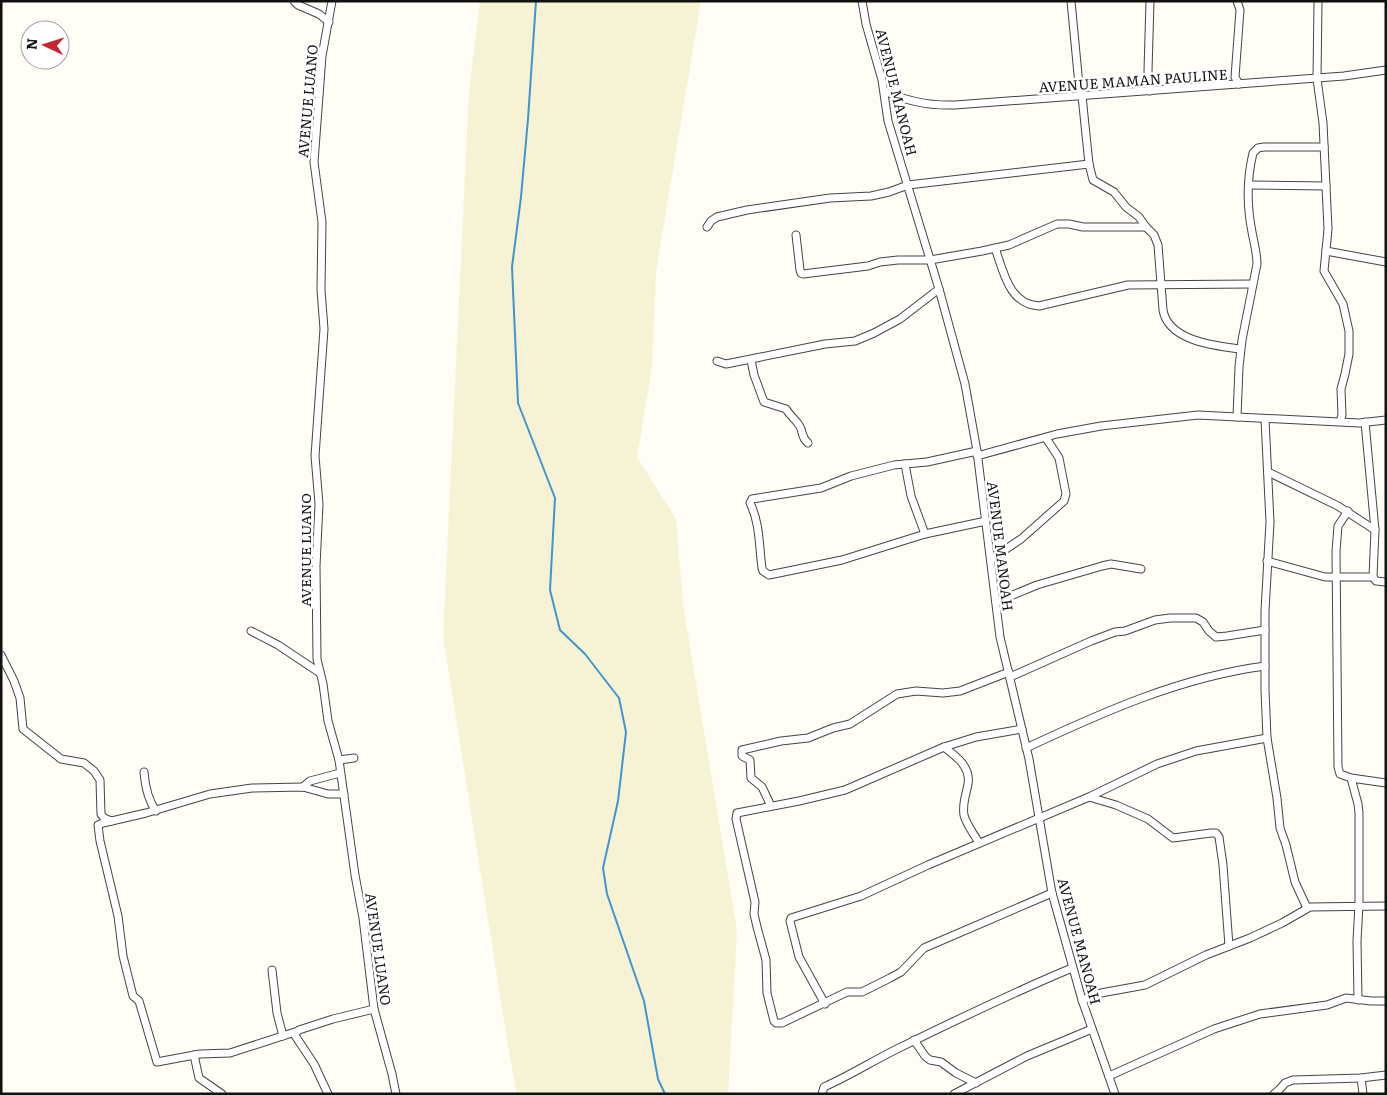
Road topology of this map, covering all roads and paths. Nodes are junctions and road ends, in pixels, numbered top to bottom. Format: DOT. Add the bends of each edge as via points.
graph roads {
  1 [pos="294,1"];
  2 [pos="332,1"];
  3 [pos="862,1"];
  4 [pos="1071,1"];
  5 [pos="1150,1"];
  6 [pos="1237,1"];
  7 [pos="1318,1"];
  8 [pos="329,22"];
  9 [pos="1386,70"];
  10 [pos="1317,79"];
  11 [pos="1239,84"];
  12 [pos="885,91"];
  13 [pos="1150,91"];
  14 [pos="1082,96"];
  15 [pos="1324,147"];
  16 [pos="1089,164"];
  17 [pos="908,185"];
  18 [pos="1249,185"];
  19 [pos="1326,186"];
  20 [pos="707,227"];
  21 [pos="1146,227"];
  22 [pos="796,235"];
  23 [pos="995,248"];
  24 [pos="1326,251"];
  25 [pos="930,260"];
  26 [pos="1386,262"];
  27 [pos="1252,284"];
  28 [pos="1162,285"];
  29 [pos="939,289"];
  30 [pos="1240,349"];
  31 [pos="751,360"];
  32 [pos="717,361"];
  33 [pos="1237,417"];
  34 [pos="1265,419"];
  35 [pos="1386,420"];
  36 [pos="1340,421"];
  37 [pos="1365,422"];
  38 [pos="1046,438"];
  39 [pos="808,443"];
  40 [pos="977,454"];
  41 [pos="905,464"];
  42 [pos="1268,472"];
  43 [pos="1348,511"];
  44 [pos="986,521"];
  45 [pos="1375,530"];
  46 [pos="925,534"];
  47 [pos="991,559"];
  48 [pos="1267,561"];
  49 [pos="1141,569"];
  50 [pos="1373,577"];
  51 [pos="1336,578"];
  52 [pos="1386,582"];
  53 [pos="996,602"];
  54 [pos="1265,630"];
  55 [pos="251,631"];
  56 [pos="1,655"];
  57 [pos="1265,666"];
  58 [pos="320,673"];
  59 [pos="1010,674"];
  60 [pos="1022,729"];
  61 [pos="1267,738"];
  62 [pos="944,747"];
  63 [pos="1026,748"];
  64 [pos="354,758"];
  65 [pos="339,760"];
  66 [pos="144,772"];
  67 [pos="340,773"];
  68 [pos="1351,778"];
  69 [pos="1386,783"];
  70 [pos="303,788"];
  71 [pos="344,794"];
  72 [pos="1088,797"];
  73 [pos="772,806"];
  74 [pos="156,810"];
  75 [pos="1040,817"];
  76 [pos="111,821"];
  77 [pos="978,843"];
  78 [pos="1052,893"];
  79 [pos="1359,905"];
  80 [pos="1386,906"];
  81 [pos="1307,908"];
  82 [pos="1229,946"];
  83 [pos="1072,968"];
  84 [pos="272,970"];
  85 [pos="1082,1000"];
  86 [pos="1358,1000"];
  87 [pos="1386,1001"];
  88 [pos="825,1004"];
  89 [pos="374,1009"];
  90 [pos="1092,1029"];
  91 [pos="295,1032"];
  92 [pos="283,1036"];
  93 [pos="914,1040"];
  94 [pos="194,1055"];
  95 [pos="1386,1075"];
  96 [pos="1109,1076"];
  97 [pos="1361,1078"];
  98 [pos="976,1083"];
  99 [pos="222,1094"];
  100 [pos="328,1094"];
  101 [pos="396,1094"];
  102 [pos="822,1094"];
  103 [pos="954,1094"];
  104 [pos="1115,1094"];
  105 [pos="1274,1094"];
  106 [pos="1363,1094"];
  1 -- 8 [label="street"];
  2 -- 8 [label="street, AVENUE LUANO"];
  3 -- 12 [label="street, AVENUE MANOAH"];
  4 -- 14 [label="street"];
  5 -- 13 [label="street"];
  6 -- 11 [label="street" via="1240,10 1235,76"];
  7 -- 10 [label="street"];
  8 -- 58 [label="street, AVENUE LUANO" via="322,56 314,153 322,222 324,329 315,456 319,504 316,566"];
  9 -- 10 [label="street, AVENUE MAMAN PAULINE"];
  10 -- 11 [label="street, AVENUE MAMAN PAULINE"];
  10 -- 15 [label="street"];
  11 -- 13 [label="street, AVENUE MAMAN PAULINE"];
  12 -- 14 [label="street, AVENUE MAMAN PAULINE" via="904,100 938,106"];
  12 -- 17 [label="street, AVENUE MANOAH" via="888,121"];
  13 -- 14 [label="street, AVENUE MAMAN PAULINE"];
  14 -- 16 [label="street"];
  15 -- 18 [label="street" via="1258,148 1253,153"];
  15 -- 19 [label="street"];
  16 -- 17 [label="street"];
  16 -- 21 [label="street" via="1093,180 1114,192"];
  17 -- 20 [label="street" via="871,196 830,198 747,210 717,217 710,220"];
  17 -- 25 [label="street, AVENUE MANOAH"];
  18 -- 19 [label="street"];
  18 -- 27 [label="street" via="1251,231 1257,257"];
  19 -- 24 [label="street"];
  21 -- 23 [label="street" via="1057,224"];
  21 -- 28 [label="street" via="1157,241"];
  22 -- 25 [label="street" via="802,274 898,260"];
  23 -- 25 [label="street"];
  23 -- 28 [label="street" via="1011,290 1033,306 1128,285"];
  24 -- 26 [label="street"];
  24 -- 36 [label="street" via="1324,271 1343,304 1349,331"];
  25 -- 29 [label="street, AVENUE MANOAH"];
  27 -- 28 [label="street"];
  27 -- 30 [label="street"];
  28 -- 30 [label="street" via="1164,316 1172,327 1198,342"];
  29 -- 31 [label="street" via="900,318 855,341"];
  29 -- 40 [label="street, AVENUE MANOAH" via="965,384"];
  30 -- 33 [label="street"];
  31 -- 32 [label="street" via="726,364"];
  31 -- 39 [label="street" via="764,402 786,409 800,426"];
  33 -- 34 [label="street"];
  33 -- 38 [label="street" via="1198,416 1146,421 1101,426"];
  34 -- 36 [label="street"];
  34 -- 42 [label="street"];
  35 -- 37 [label="street"];
  36 -- 37 [label="street"];
  37 -- 45 [label="street"];
  38 -- 40 [label="street"];
  38 -- 47 [label="street" via="1059,458 1066,494 1064,501 1021,539"];
  40 -- 41 [label="street"];
  40 -- 44 [label="street, AVENUE MANOAH"];
  41 -- 46 [label="street" via="911,496"];
  41 -- 46 [label="street" via="865,472 821,488 752,499 750,503 758,530 762,568 765,573 774,575 842,560"];
  42 -- 43 [label="street"];
  42 -- 48 [label="street" via="1270,522"];
  43 -- 45 [label="street"];
  43 -- 51 [label="street" via="1338,526"];
  44 -- 46 [label="street"];
  44 -- 47 [label="street, AVENUE MANOAH"];
  45 -- 50 [label="street"];
  47 -- 53 [label="street, AVENUE MANOAH"];
  48 -- 51 [label="street"];
  48 -- 54 [label="street"];
  49 -- 53 [label="street" via="1111,564 1102,566 1037,585"];
  50 -- 51 [label="street"];
  50 -- 52 [label="street" via="1376,581"];
  51 -- 68 [label="street" via="1338,767 1340,774"];
  53 -- 59 [label="street, AVENUE MANOAH" via="1000,637"];
  54 -- 57 [label="street"];
  54 -- 59 [label="street" via="1216,637 1196,618 1155,620 1115,632"];
  55 -- 58 [label="street"];
  56 -- 76 [label="street" via="20,698 23,729 62,758 84,763 94,771 100,780 101,814"];
  57 -- 61 [label="street"];
  57 -- 63 [label="street" via="1238,670 1145,696"];
  58 -- 65 [label="street, AVENUE LUANO"];
  59 -- 60 [label="street, AVENUE MANOAH"];
  59 -- 73 [label="street" via="960,692 897,694 850,724 808,738 742,750 742,756 750,760 751,778 762,787"];
  60 -- 62 [label="street"];
  60 -- 63 [label="street, AVENUE MANOAH"];
  61 -- 72 [label="street" via="1186,755 1148,768"];
  61 -- 81 [label="street" via="1280,828 1295,882"];
  62 -- 73 [label="street" via="845,790"];
  62 -- 77 [label="street" via="960,760 969,774 965,816"];
  63 -- 75 [label="street, AVENUE MANOAH"];
  64 -- 65 [label="street"];
  65 -- 67 [label="street, AVENUE LUANO"];
  66 -- 74 [label="street" via="144,783"];
  67 -- 70 [label="street" via="310,781"];
  67 -- 71 [label="street, AVENUE LUANO"];
  68 -- 69 [label="street"];
  68 -- 79 [label="street" via="1358,804"];
  70 -- 71 [label="street"];
  70 -- 74 [label="street" via="265,787 220,792"];
  71 -- 89 [label="street, AVENUE LUANO"];
  72 -- 75 [label="street"];
  72 -- 82 [label="street" via="1148,819 1173,838 1216,833 1223,865"];
  73 -- 88 [label="street" via="736,815 766,960 768,1001 776,1023"];
  74 -- 76 [label="street"];
  75 -- 77 [label="street"];
  75 -- 78 [label="street, AVENUE MANOAH"];
  76 -- 94 [label="street" via="98,825 99,833 133,996 139,1001 157,1062"];
  77 -- 88 [label="street" via="861,896 791,918 799,957"];
  78 -- 83 [label="street, AVENUE MANOAH"];
  78 -- 88 [label="street" via="924,948 901,972 862,992 846,992"];
  79 -- 80 [label="street"];
  79 -- 81 [label="street"];
  79 -- 86 [label="street"];
  81 -- 82 [label="street" via="1282,923"];
  82 -- 85 [label="street" via="1145,985"];
  83 -- 85 [label="street, AVENUE MANOAH"];
  83 -- 93 [label="street"];
  84 -- 92 [label="street"];
  85 -- 90 [label="street, AVENUE MANOAH"];
  86 -- 87 [label="street"];
  86 -- 96 [label="street" via="1346,998 1326,1006 1241,1019"];
  89 -- 91 [label="street"];
  89 -- 101 [label="street, AVENUE LUANO"];
  90 -- 96 [label="street, AVENUE MANOAH"];
  90 -- 98 [label="street" via="1027,1056"];
  91 -- 92 [label="street"];
  91 -- 100 [label="street" via="294,1036 314,1064"];
  92 -- 94 [label="street" via="230,1054"];
  93 -- 98 [label="street" via="924,1056 941,1062"];
  93 -- 102 [label="street" via="824,1087"];
  94 -- 99 [label="street" via="199,1078"];
  95 -- 97 [label="street"];
  96 -- 104 [label="street, AVENUE MANOAH"];
  97 -- 105 [label="street" via="1293,1080 1284,1083"];
  97 -- 106 [label="street"];
  98 -- 103 [label="street"];
}
